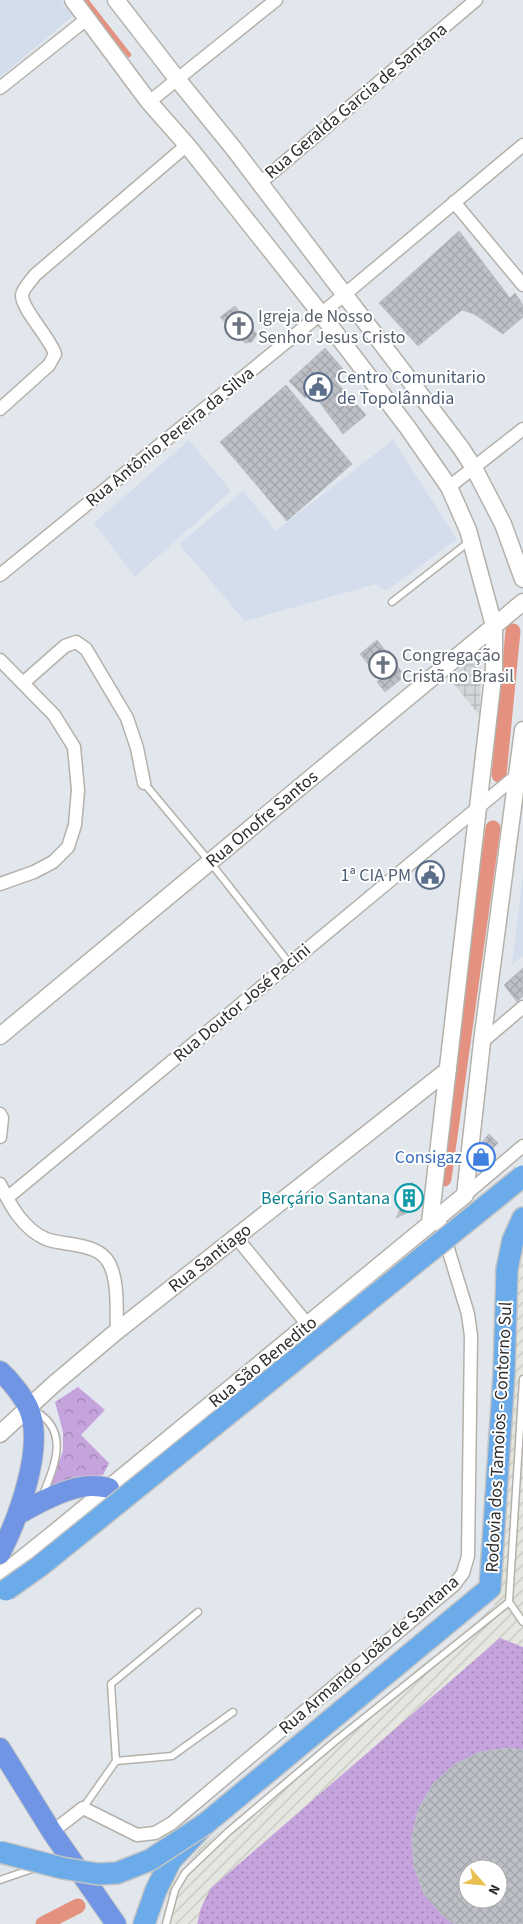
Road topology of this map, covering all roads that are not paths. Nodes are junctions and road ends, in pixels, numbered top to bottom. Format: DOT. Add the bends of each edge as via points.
graph roads {
  1 [pos="73,0"];
  2 [pos="116,0"];
  3 [pos="276,0"];
  4 [pos="476,0"];
  5 [pos="88,18"];
  6 [pos="178,80"];
  7 [pos="0,88"];
  8 [pos="149,102"];
  9 [pos="523,144"];
  10 [pos="186,145"];
  11 [pos="260,183"];
  12 [pos="454,202"];
  13 [pos="523,284"];
  14 [pos="344,295"];
  15 [pos="321,314"];
  16 [pos="0,409"];
  17 [pos="523,428"];
  18 [pos="474,468"];
  19 [pos="450,487"];
  20 [pos="471,540"];
  21 [pos="0,576"];
  22 [pos="523,579"];
  23 [pos="392,602"];
  24 [pos="523,602"];
  25 [pos="494,626"];
  26 [pos="0,660"];
  27 [pos="23,684"];
  28 [pos="523,730"];
  29 [pos="519,774"];
  30 [pos="144,783"];
  31 [pos="478,809"];
  32 [pos="210,862"];
  33 [pos="0,884"];
  34 [pos="290,964"];
  35 [pos="523,1007"];
  36 [pos="0,1036"];
  37 [pos="482,1042"];
  38 [pos="448,1070"];
  39 [pos="0,1114"];
  40 [pos="0,1137"];
  41 [pos="523,1146"];
  42 [pos="523,1176"];
  43 [pos="0,1184"];
  44 [pos="465,1195"];
  45 [pos="7,1198"];
  46 [pos="523,1218"];
  47 [pos="434,1220"];
  48 [pos="236,1237"];
  49 [pos="308,1325"];
  50 [pos="117,1331"];
  51 [pos="0,1371"];
  52 [pos="523,1378"];
  53 [pos="28,1408"];
  54 [pos="0,1434"];
  55 [pos="109,1488"];
  56 [pos="39,1502"];
  57 [pos="19,1514"];
  58 [pos="0,1554"];
  59 [pos="1,1588"];
  60 [pos="509,1602"];
  61 [pos="198,1612"];
  62 [pos="523,1622"];
  63 [pos="233,1712"];
  64 [pos="0,1748"];
  65 [pos="116,1760"];
  66 [pos="83,1808"];
  67 [pos="205,1824"];
  68 [pos="52,1832"];
  69 [pos="0,1852"];
  70 [pos="69,1856"];
  71 [pos="0,1880"];
  72 [pos="116,1924"];
  73 [pos="144,1924"];
  74 [pos="166,1924"];
  1 -- 5 [label="street"];
  2 -- 6 [label="street"];
  3 -- 6 [label="street"];
  4 -- 11 [label="street, Rua Geralda Garcia de Santana"];
  5 -- 7 [label="street"];
  5 -- 8 [label="street"];
  6 -- 8 [label="street"];
  6 -- 11 [label="street"];
  8 -- 10 [label="street"];
  9 -- 12 [label="street, Rua Antônio Pereira da Silva"];
  10 -- 15 [label="street"];
  10 -- 16 [label="street" via="29,282 22,293 23,302 52,343 55,354 50,364"];
  11 -- 14 [label="street"];
  12 -- 13 [label="street"];
  12 -- 14 [label="street, Rua Antônio Pereira da Silva"];
  14 -- 15 [label="street, Rua Antônio Pereira da Silva"];
  14 -- 18 [label="street"];
  15 -- 19 [label="street"];
  15 -- 21 [label="street, Rua Antônio Pereira da Silva"];
  17 -- 18 [label="street"];
  18 -- 19 [label="street"];
  18 -- 22 [label="street" via="503,524"];
  19 -- 20 [label="street"];
  20 -- 23 [label="lane"];
  20 -- 25 [label="street"];
  24 -- 25 [label="street, Rua Onofre Santos"];
  25 -- 31 [label="street" via="494,669"];
  25 -- 32 [label="street, Rua Onofre Santos"];
  26 -- 27 [label="street"];
  27 -- 30 [label="street" via="66,646 76,642 86,648 127,718"];
  27 -- 33 [label="street" via="54,714 74,747 78,790 75,825 68,847 53,862"];
  28 -- 29 [label="street"];
  29 -- 31 [label="street, Rua Doutor José Pacini"];
  29 -- 37 [label="street"];
  30 -- 32 [label="lane"];
  31 -- 34 [label="street, Rua Doutor José Pacini"];
  31 -- 38 [label="street"];
  32 -- 34 [label="lane"];
  32 -- 36 [label="street, Rua Onofre Santos"];
  34 -- 45 [label="street, Rua Doutor José Pacini"];
  35 -- 37 [label="street"];
  37 -- 44 [label="street"];
  38 -- 47 [label="street"];
  38 -- 48 [label="street, Rua Santiago"];
  39 -- 40 [label="street"];
  41 -- 44 [label="street, Rua São Benedito"];
  42 -- 59 [label="highway, bridge" via="40,1566"];
  43 -- 45 [label="street"];
  44 -- 47 [label="street, Rua São Benedito"];
  45 -- 50 [label="street" via="24,1223 36,1233 47,1239 88,1248 102,1254 109,1262 114,1278"];
  46 -- 67 [label="highway, Rodovia dos Tamoios - Contorno Sul" via="513,1240 507,1269 504,1374 490,1588"];
  47 -- 49 [label="street, Rua São Benedito"];
  47 -- 66 [label="street, Rua Armando João de Santana" via="468,1314 470,1336 468,1556 463,1573 454,1585 172,1823 155,1833 137,1835"];
  48 -- 49 [label="street"];
  48 -- 50 [label="street, Rua Santiago"];
  49 -- 55 [label="street, Rua São Benedito"];
  50 -- 53 [label="street, Rua Santiago"];
  51 -- 53 [label="main road"];
  52 -- 60 [label="lane"];
  53 -- 54 [label="street, Rua Santiago"];
  53 -- 56 [label="lane" via="50,1423 58,1444"];
  53 -- 57 [label="main road" via="34,1448"];
  55 -- 56 [label="main road" via="79,1487"];
  55 -- 59 [label="street, Rua São Benedito" via="7,1571"];
  56 -- 57 [label="main road"];
  57 -- 58 [label="main road"];
  60 -- 62 [label="lane"];
  60 -- 74 [label="lane" via="228,1832 185,1873 175,1890"];
  61 -- 65 [label="lane" via="111,1684"];
  63 -- 65 [label="lane" via="172,1756"];
  64 -- 68 [label="main road"];
  65 -- 66 [label="lane"];
  66 -- 68 [label="street"];
  67 -- 69 [label="highway, Rodovia dos Tamoios - Contorno Sul, bridge" via="150,1860 117,1873 98,1874 62,1868"];
  67 -- 73 [label="highway, Rodovia dos Tamoios - Contorno Sul" via="171,1860"];
  68 -- 70 [label="main road"];
  70 -- 71 [label="lane"];
  70 -- 72 [label="main road"];
}
